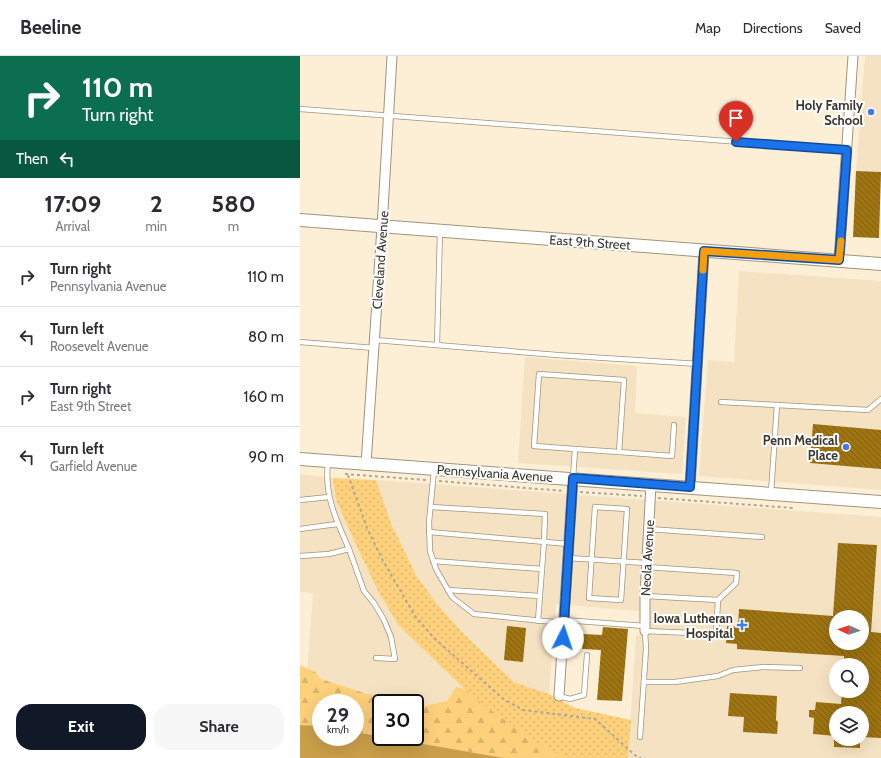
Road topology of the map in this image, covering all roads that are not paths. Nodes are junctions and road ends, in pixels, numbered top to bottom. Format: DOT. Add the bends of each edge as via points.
graph roads {
  1 [pos="392,56"];
  2 [pos="854,56"];
  3 [pos="300,109"];
  4 [pos="388,116"];
  5 [pos="847,150"];
  6 [pos="300,220"];
  7 [pos="382,227"];
  8 [pos="440,232"];
  9 [pos="704,251"];
  10 [pos="839,260"];
  11 [pos="881,264"];
  12 [pos="300,342"];
  13 [pos="374,344"];
  14 [pos="437,344"];
  15 [pos="698,364"];
  16 [pos="881,399"];
  17 [pos="721,402"];
  18 [pos="777,405"];
  19 [pos="674,425"];
  20 [pos="575,449"];
  21 [pos="619,452"];
  22 [pos="300,458"];
  23 [pos="328,461"];
  24 [pos="366,464"];
  25 [pos="434,468"];
  26 [pos="573,478"];
  27 [pos="651,484"];
  28 [pos="690,487"];
  29 [pos="771,493"];
  30 [pos="329,497"];
  31 [pos="300,500"];
  32 [pos="881,502"];
  33 [pos="430,507"];
  34 [pos="337,524"];
  35 [pos="300,529"];
  36 [pos="648,529"];
  37 [pos="429,532"];
  38 [pos="762,537"];
  39 [pos="544,542"];
  40 [pos="569,544"];
  41 [pos="349,549"];
  42 [pos="300,556"];
  43 [pos="568,558"];
  44 [pos="591,559"];
  45 [pos="433,561"];
  46 [pos="624,562"];
  47 [pos="646,565"];
  48 [pos="542,569"];
  49 [pos="448,590"];
  50 [pos="540,596"];
  51 [pos="645,596"];
  52 [pos="718,600"];
  53 [pos="538,621"];
  54 [pos="564,622"];
  55 [pos="645,628"];
  56 [pos="586,655"];
  57 [pos="376,658"];
  58 [pos="800,668"];
  59 [pos="644,682"];
  60 [pos="559,696"];
  61 [pos="640,737"];
  1 -- 4 [label="street, Cleveland Avenue"];
  2 -- 5 [label="street"];
  3 -- 4 [label="lane"];
  4 -- 5 [label="lane"];
  4 -- 7 [label="street, Cleveland Avenue"];
  5 -- 10 [label="street"];
  6 -- 7 [label="street, East 9th Street"];
  7 -- 8 [label="street, East 9th Street"];
  7 -- 13 [label="street, Cleveland Avenue"];
  8 -- 9 [label="street, East 9th Street"];
  8 -- 14 [label="lane"];
  9 -- 10 [label="street, East 9th Street"];
  9 -- 15 [label="street"];
  10 -- 11 [label="street, East 9th Street"];
  12 -- 13 [label="lane"];
  13 -- 14 [label="lane"];
  13 -- 24 [label="street, Cleveland Avenue"];
  14 -- 15 [label="lane"];
  15 -- 28 [label="street"];
  16 -- 18 [label="lane" via="868,410"];
  17 -- 18 [label="lane"];
  18 -- 29 [label="lane"];
  19 -- 21 [label="lane" via="672,456"];
  20 -- 21 [label="lane"];
  20 -- 21 [label="lane" via="534,446 539,374 624,380"];
  20 -- 26 [label="lane"];
  22 -- 23 [label="street, Pennsylvania Avenue"];
  23 -- 24 [label="street, Pennsylvania Avenue"];
  23 -- 30 [label="lane"];
  24 -- 25 [label="street, Pennsylvania Avenue"];
  25 -- 26 [label="street, Pennsylvania Avenue"];
  25 -- 33 [label="lane"];
  26 -- 27 [label="street, Pennsylvania Avenue"];
  26 -- 40 [label="street"];
  27 -- 28 [label="street, Pennsylvania Avenue"];
  27 -- 36 [label="street, Neola Avenue"];
  28 -- 29 [label="street, Pennsylvania Avenue"];
  29 -- 32 [label="street, Pennsylvania Avenue"];
  30 -- 31 [label="lane"];
  30 -- 34 [label="lane"];
  33 -- 37 [label="lane"];
  33 -- 39 [label="lane" via="545,514"];
  34 -- 35 [label="lane"];
  34 -- 41 [label="lane"];
  36 -- 38 [label="lane"];
  36 -- 47 [label="street, Neola Avenue"];
  37 -- 39 [label="lane"];
  37 -- 45 [label="lane"];
  39 -- 40 [label="lane"];
  39 -- 48 [label="lane"];
  40 -- 43 [label="street"];
  41 -- 42 [label="lane" via="329,554"];
  41 -- 57 [label="lane" via="364,591 384,620 391,637 395,659"];
  43 -- 44 [label="lane"];
  43 -- 54 [label="street"];
  44 -- 46 [label="lane"];
  44 -- 46 [label="lane" via="589,598 621,600"];
  44 -- 46 [label="lane" via="595,507 627,509"];
  45 -- 48 [label="lane"];
  45 -- 49 [label="lane"];
  46 -- 47 [label="lane"];
  47 -- 51 [label="street, Neola Avenue"];
  47 -- 52 [label="lane" via="737,573 736,584"];
  48 -- 50 [label="lane"];
  49 -- 50 [label="lane"];
  49 -- 53 [label="lane" via="452,597 474,614"];
  50 -- 53 [label="lane"];
  51 -- 52 [label="lane"];
  51 -- 55 [label="street, Neola Avenue"];
  52 -- 55 [label="lane" via="716,634"];
  53 -- 54 [label="lane"];
  54 -- 55 [label="lane"];
  54 -- 60 [label="street"];
  55 -- 59 [label="lane"];
  56 -- 60 [label="lane" via="584,695 570,699"];
  58 -- 59 [label="lane" via="764,667 733,670 718,676 675,682"];
  59 -- 61 [label="lane"];
}
